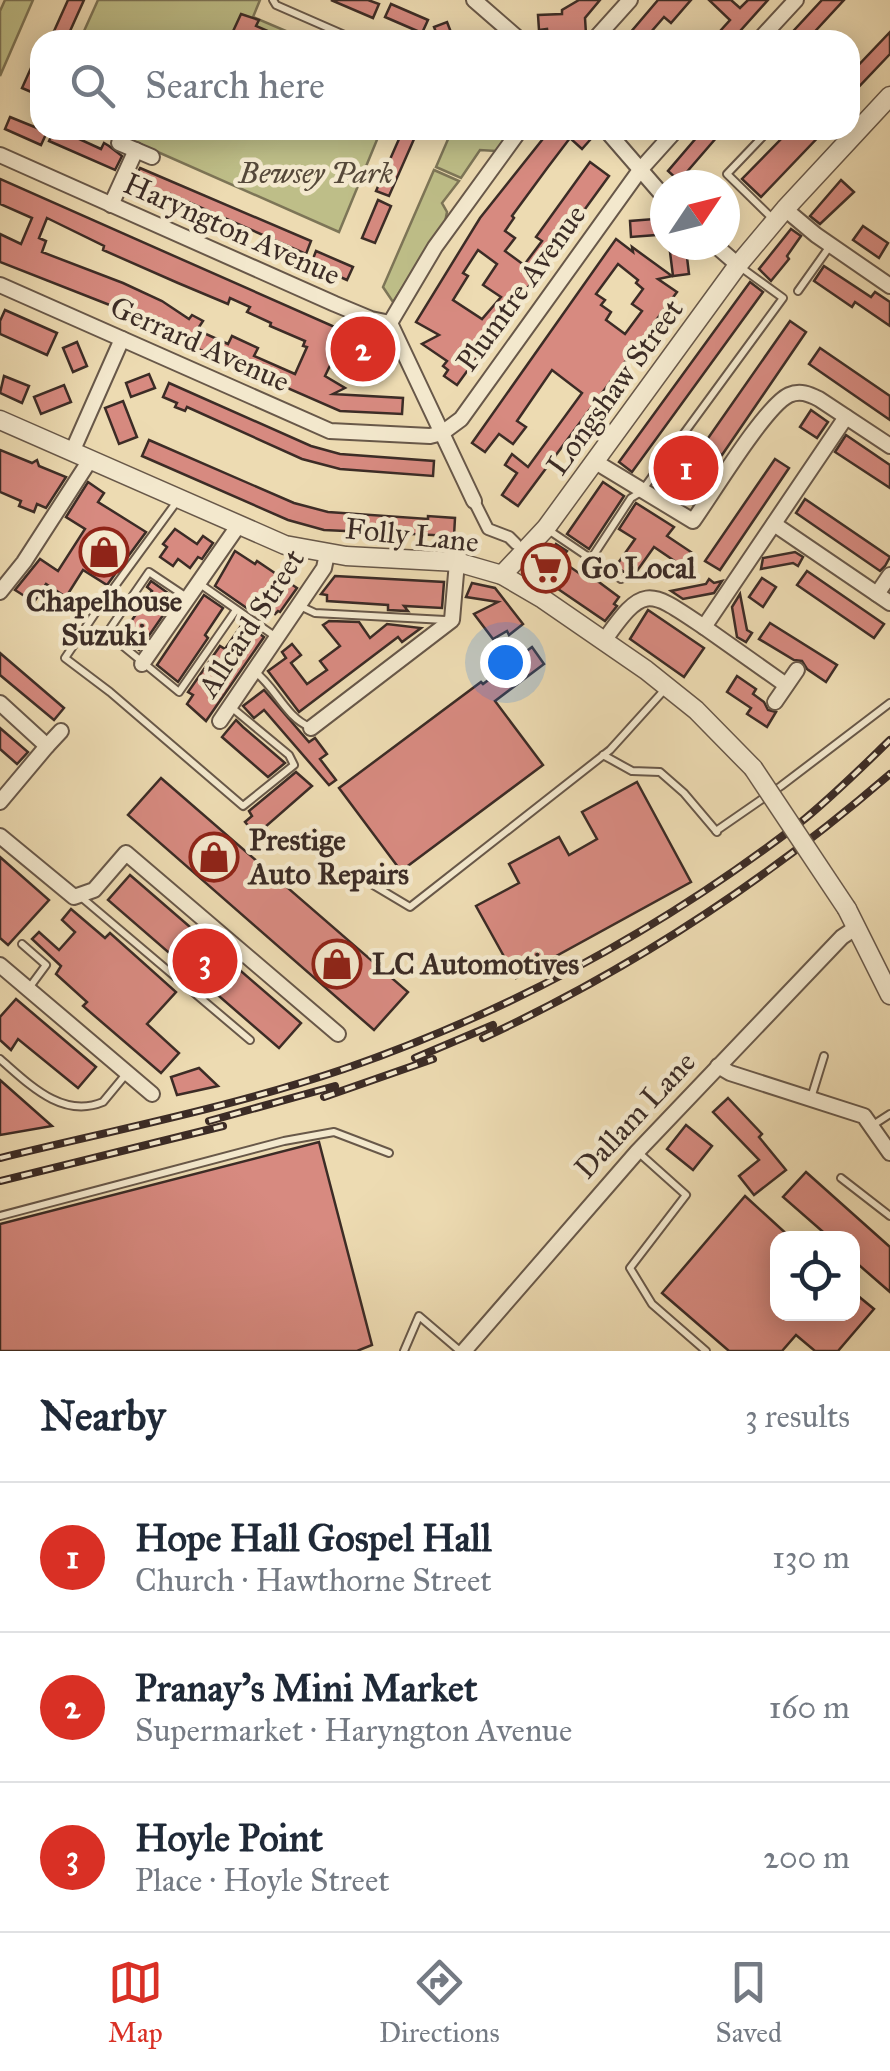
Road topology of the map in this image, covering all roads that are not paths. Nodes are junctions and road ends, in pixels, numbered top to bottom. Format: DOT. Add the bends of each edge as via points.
graph roads {
  1 [pos="272,0"];
  2 [pos="474,0"];
  3 [pos="630,0"];
  4 [pos="796,0"];
  5 [pos="333,30"];
  6 [pos="508,30"];
  7 [pos="603,30"];
  8 [pos="768,30"];
  9 [pos="890,96"];
  10 [pos="860,124"];
  11 [pos="513,140"];
  12 [pos="614,140"];
  13 [pos="667,140"];
  14 [pos="759,140"];
  15 [pos="845,140"];
  16 [pos="119,143"];
  17 [pos="136,150"];
  18 [pos="0,155"];
  19 [pos="152,158"];
  20 [pos="640,170"];
  21 [pos="650,181"];
  22 [pos="111,206"];
  23 [pos="780,215"];
  24 [pos="830,245"];
  25 [pos="731,260"];
  26 [pos="738,266"];
  27 [pos="0,285"];
  28 [pos="890,286"];
  29 [pos="798,290"];
  30 [pos="390,323"];
  31 [pos="122,339"];
  32 [pos="846,417"];
  33 [pos="0,420"];
  34 [pos="442,433"];
  35 [pos="890,446"];
  36 [pos="72,452"];
  37 [pos="90,460"];
  38 [pos="594,462"];
  39 [pos="641,492"];
  40 [pos="179,500"];
  41 [pos="474,501"];
  42 [pos="774,524"];
  43 [pos="238,526"];
  44 [pos="546,528"];
  45 [pos="516,544"];
  46 [pos="327,554"];
  47 [pos="591,559"];
  48 [pos="458,562"];
  49 [pos="890,575"];
  50 [pos="502,576"];
  51 [pos="621,579"];
  52 [pos="199,584"];
  53 [pos="0,592"];
  54 [pos="883,598"];
  55 [pos="188,599"];
  56 [pos="299,605"];
  57 [pos="236,610"];
  58 [pos="452,620"];
  59 [pos="704,627"];
  60 [pos="276,638"];
  61 [pos="604,641"];
  62 [pos="142,664"];
  63 [pos="797,670"];
  64 [pos="254,671"];
  65 [pos="668,686"];
  66 [pos="786,686"];
  67 [pos="775,702"];
  68 [pos="0,703"];
  69 [pos="890,703"];
  70 [pos="230,706"];
  71 [pos="220,721"];
  72 [pos="311,728"];
  73 [pos="61,731"];
  74 [pos="48,746"];
  75 [pos="603,755"];
  76 [pos="0,802"];
  77 [pos="0,836"];
  78 [pos="358,876"];
  79 [pos="81,897"];
  80 [pos="857,927"];
  81 [pos="22,944"];
  82 [pos="3,974"];
  83 [pos="28,988"];
  84 [pos="890,995"];
  85 [pos="338,1034"];
  86 [pos="250,1040"];
  87 [pos="824,1056"];
  88 [pos="0,1059"];
  89 [pos="718,1066"];
  90 [pos="128,1072"];
  91 [pos="152,1094"];
  92 [pos="811,1099"];
  93 [pos="890,1114"];
  94 [pos="873,1125"];
  95 [pos="636,1152"];
  96 [pos="388,1153"];
  97 [pos="890,1153"];
  98 [pos="840,1178"];
  99 [pos="888,1213"];
  100 [pos="0,1216"];
  101 [pos="404,1351"];
  102 [pos="462,1351"];
  103 [pos="706,1351"];
  1 -- 5 [label="lane"];
  2 -- 6 [label="street"];
  3 -- 7 [label="street"];
  4 -- 8 [label="street"];
  9 -- 10 [label="street, Longshaw Street"];
  11 -- 30 [label="street"];
  12 -- 20 [label="street"];
  13 -- 20 [label="street, Plumtre Avenue"];
  14 -- 23 [label="lane" via="726,174"];
  15 -- 23 [label="street, Longshaw Street"];
  16 -- 17 [label="street"];
  17 -- 19 [label="street"];
  17 -- 22 [label="street"];
  18 -- 22 [label="street, Haryngton Avenue"];
  20 -- 21 [label="street"];
  20 -- 34 [label="street, Plumtre Avenue" via="461,419"];
  22 -- 30 [label="street, Haryngton Avenue"];
  23 -- 24 [label="street"];
  23 -- 26 [label="street, Longshaw Street"];
  24 -- 28 [label="street"];
  24 -- 29 [label="lane"];
  25 -- 26 [label="street"];
  26 -- 38 [label="street, Longshaw Street"];
  26 -- 39 [label="lane" via="783,298"];
  27 -- 31 [label="street, Gerrard Avenue"];
  30 -- 34 [label="street"];
  31 -- 34 [label="street, Gerrard Avenue" via="330,431"];
  31 -- 36 [label="street"];
  32 -- 35 [label="street"];
  32 -- 39 [label="street" via="808,394 784,398 692,521"];
  32 -- 42 [label="street"];
  33 -- 36 [label="street, Folly Lane"];
  34 -- 41 [label="street"];
  36 -- 37 [label="street, Folly Lane"];
  37 -- 40 [label="street, Folly Lane"];
  37 -- 53 [label="street"];
  38 -- 39 [label="street"];
  38 -- 44 [label="street, Longshaw Street"];
  39 -- 47 [label="lane"];
  40 -- 43 [label="street, Folly Lane"];
  40 -- 70 [label="lane" via="65,658 243,806 294,765"];
  41 -- 45 [label="street" via="488,529"];
  42 -- 54 [label="street"];
  42 -- 59 [label="street"];
  43 -- 46 [label="street, Folly Lane"];
  43 -- 52 [label="street"];
  44 -- 47 [label="lane"];
  44 -- 50 [label="street, Longshaw Street"];
  46 -- 48 [label="street, Folly Lane"];
  46 -- 56 [label="street, Allcard Street"];
  47 -- 51 [label="lane"];
  48 -- 50 [label="street, Folly Lane"];
  48 -- 58 [label="street"];
  49 -- 54 [label="street"];
  50 -- 61 [label="street, Folly Lane"];
  52 -- 55 [label="street"];
  52 -- 57 [label="lane"];
  55 -- 62 [label="street"];
  55 -- 62 [label="lane" via="149,572 107,633"];
  56 -- 58 [label="lane" via="316,613"];
  56 -- 60 [label="street, Allcard Street"];
  57 -- 60 [label="lane"];
  57 -- 62 [label="lane" via="179,692"];
  58 -- 72 [label="street"];
  59 -- 61 [label="street" via="661,599 647,598 627,609"];
  59 -- 66 [label="street"];
  60 -- 64 [label="street, Allcard Street"];
  61 -- 65 [label="street, Folly Lane"];
  63 -- 66 [label="street"];
  64 -- 70 [label="street, Allcard Street"];
  64 -- 72 [label="lane" via="297,722"];
  65 -- 75 [label="lane"];
  65 -- 80 [label="street, Folly Lane, bridge" via="753,768"];
  66 -- 67 [label="street"];
  68 -- 74 [label="street"];
  69 -- 75 [label="lane" via="717,832 660,772 632,770"];
  70 -- 71 [label="street, Allcard Street"];
  73 -- 74 [label="street"];
  74 -- 76 [label="street"];
  75 -- 78 [label="lane" via="410,907"];
  77 -- 79 [label="street" via="68,894"];
  79 -- 85 [label="street" via="126,853"];
  79 -- 86 [label="lane"];
  80 -- 84 [label="street, Folly Lane"];
  80 -- 89 [label="street, Dallam Lane"];
  81 -- 83 [label="lane" via="46,965"];
  82 -- 83 [label="street"];
  83 -- 90 [label="street"];
  87 -- 92 [label="lane"];
  88 -- 90 [label="lane" via="53,1101 73,1107 104,1102"];
  89 -- 92 [label="street"];
  89 -- 95 [label="street, Dallam Lane"];
  90 -- 91 [label="street"];
  92 -- 94 [label="street"];
  93 -- 94 [label="lane"];
  94 -- 97 [label="street"];
  95 -- 102 [label="street, Dallam Lane"];
  95 -- 103 [label="lane" via="686,1195 630,1268 652,1304"];
  96 -- 100 [label="lane" via="334,1132"];
  98 -- 99 [label="lane"];
  101 -- 102 [label="lane" via="418,1316"];
}
